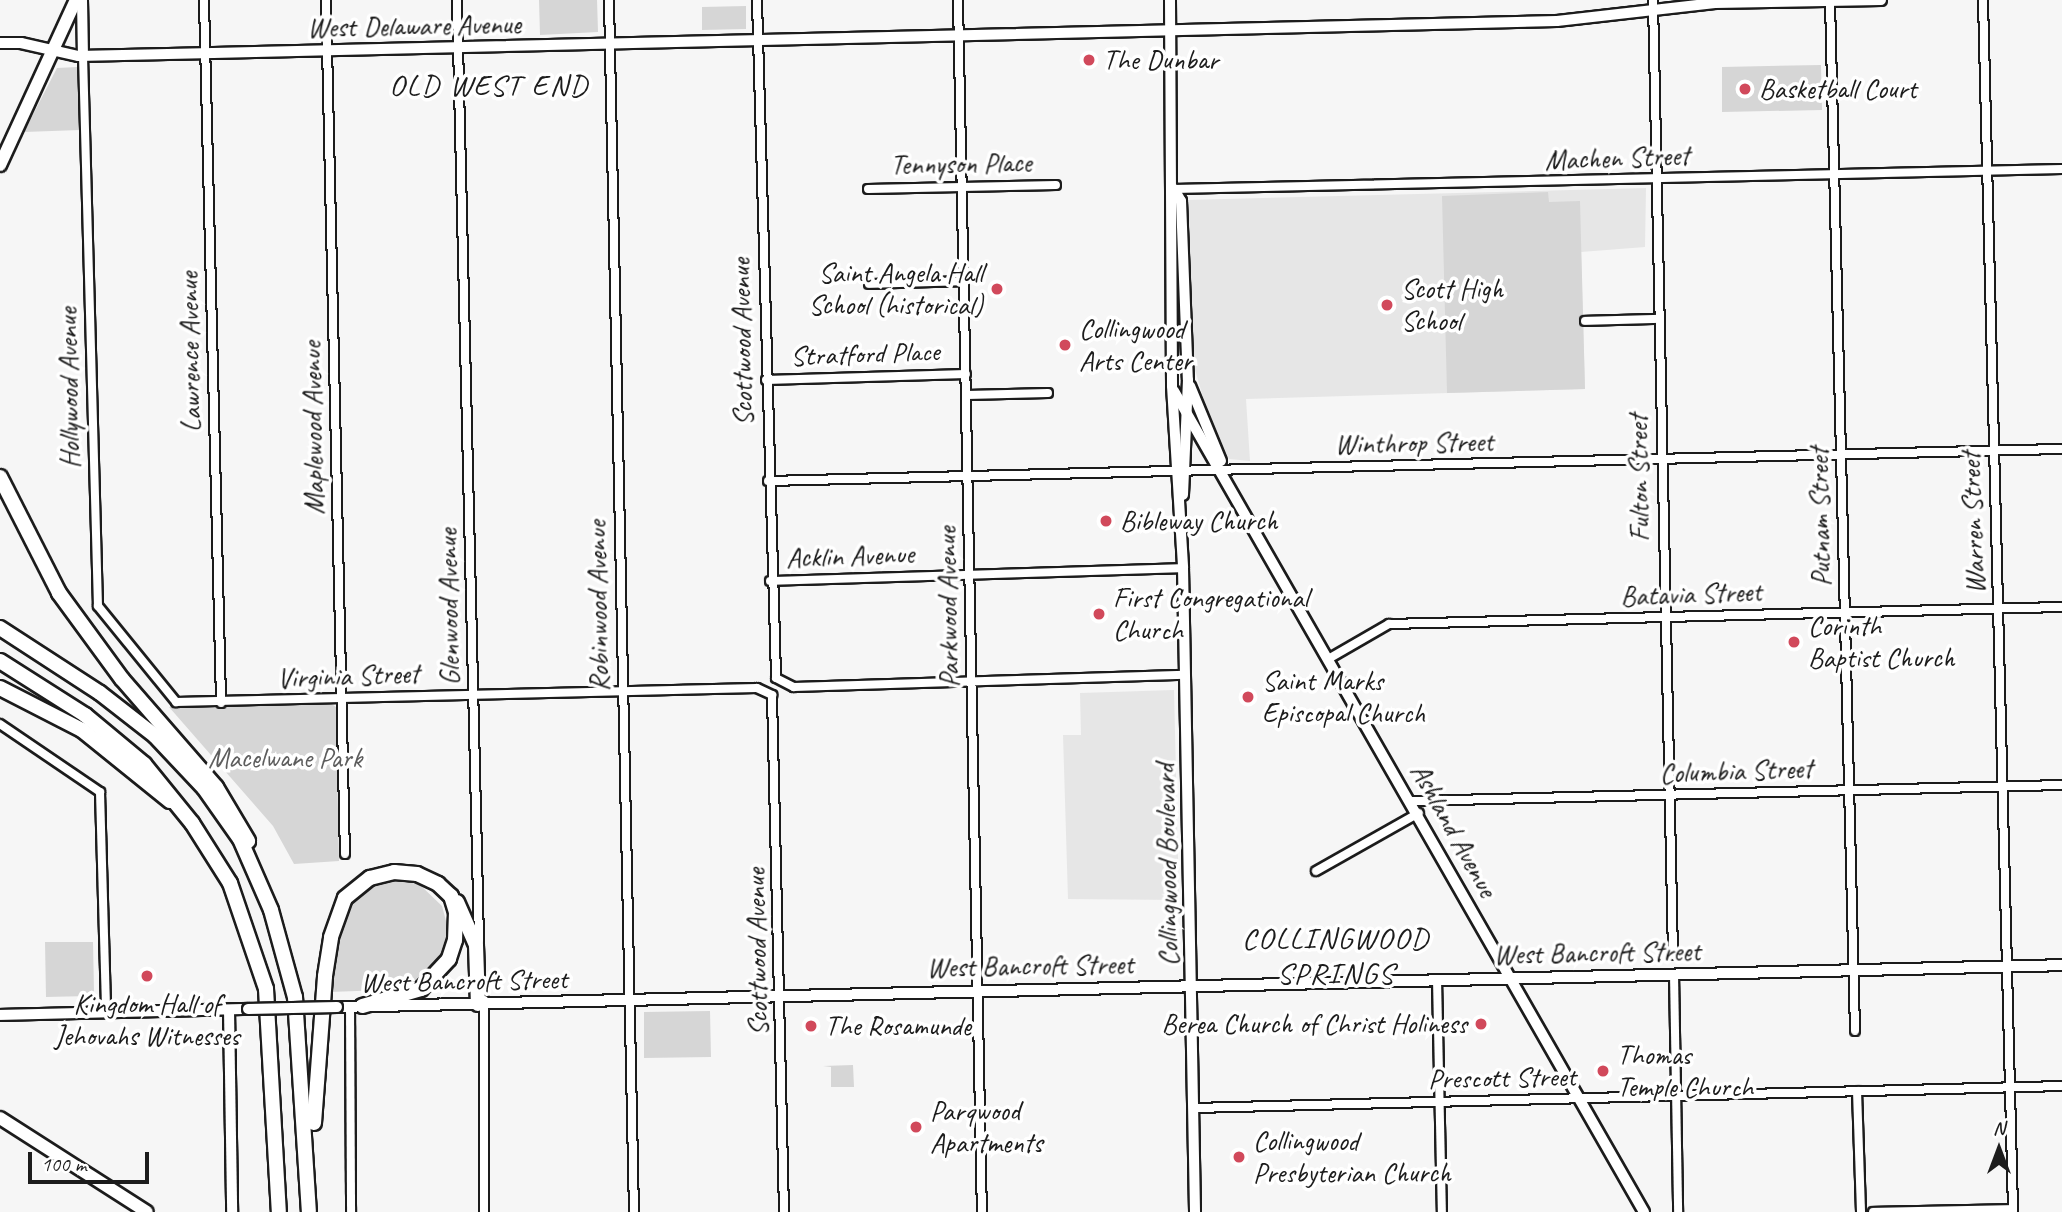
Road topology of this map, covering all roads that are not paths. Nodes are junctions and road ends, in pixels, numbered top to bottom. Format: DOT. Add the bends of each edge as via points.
graph roads {
  1 [pos="76,0"];
  2 [pos="82,0"];
  3 [pos="204,0"];
  4 [pos="326,0"];
  5 [pos="457,0"];
  6 [pos="609,0"];
  7 [pos="757,0"];
  8 [pos="958,0"];
  9 [pos="1170,0"];
  10 [pos="1881,0"];
  11 [pos="1983,0"];
  12 [pos="1830,1"];
  13 [pos="1653,4"];
  14 [pos="1170,30"];
  15 [pos="959,35"];
  16 [pos="758,40"];
  17 [pos="0,43"];
  18 [pos="610,44"];
  19 [pos="458,47"];
  20 [pos="53,50"];
  21 [pos="327,51"];
  22 [pos="205,54"];
  23 [pos="83,56"];
  24 [pos="0,165"];
  25 [pos="2062,169"];
  26 [pos="1987,171"];
  27 [pos="1834,175"];
  28 [pos="1655,180"];
  29 [pos="1056,185"];
  30 [pos="962,188"];
  31 [pos="868,189"];
  32 [pos="1174,189"];
  33 [pos="1170,273"];
  34 [pos="1184,278"];
  35 [pos="964,281"];
  36 [pos="869,284"];
  37 [pos="1658,319"];
  38 [pos="1586,321"];
  39 [pos="966,374"];
  40 [pos="766,380"];
  41 [pos="1188,380"];
  42 [pos="1172,386"];
  43 [pos="1048,393"];
  44 [pos="967,395"];
  45 [pos="1188,418"];
  46 [pos="2062,449"];
  47 [pos="1994,451"];
  48 [pos="1841,455"];
  49 [pos="1662,459"];
  50 [pos="1181,470"];
  51 [pos="1224,471"];
  52 [pos="968,475"];
  53 [pos="0,477"];
  54 [pos="768,481"];
  55 [pos="1183,568"];
  56 [pos="970,575"];
  57 [pos="770,581"];
  58 [pos="2062,607"];
  59 [pos="1998,608"];
  60 [pos="1845,612"];
  61 [pos="1665,616"];
  62 [pos="0,628"];
  63 [pos="1330,658"];
  64 [pos="0,661"];
  65 [pos="1185,675"];
  66 [pos="973,682"];
  67 [pos="0,688"];
  68 [pos="623,692"];
  69 [pos="770,693"];
  70 [pos="474,695"];
  71 [pos="342,698"];
  72 [pos="221,703"];
  73 [pos="0,724"];
  74 [pos="2062,785"];
  75 [pos="2002,787"];
  76 [pos="1849,790"];
  77 [pos="1670,795"];
  78 [pos="1412,801"];
  79 [pos="181,808"];
  80 [pos="1419,813"];
  81 [pos="345,854"];
  82 [pos="251,863"];
  83 [pos="1316,871"];
  84 [pos="451,896"];
  85 [pos="1673,956"];
  86 [pos="2062,965"];
  87 [pos="2007,966"];
  88 [pos="1854,970"];
  89 [pos="1674,974"];
  90 [pos="1511,978"];
  91 [pos="1437,979"];
  92 [pos="1192,985"];
  93 [pos="980,990"];
  94 [pos="781,996"];
  95 [pos="629,1000"];
  96 [pos="481,1004"];
  97 [pos="356,1007"];
  98 [pos="229,1010"];
  99 [pos="106,1012"];
  100 [pos="0,1015"];
  101 [pos="1855,1031"];
  102 [pos="2062,1086"];
  103 [pos="2010,1087"];
  104 [pos="1857,1091"];
  105 [pos="1676,1096"];
  106 [pos="1583,1098"];
  107 [pos="1439,1102"];
  108 [pos="1194,1108"];
  109 [pos="0,1118"];
  110 [pos="2013,1210"];
  111 [pos="147,1212"];
  112 [pos="232,1212"];
  113 [pos="279,1212"];
  114 [pos="310,1212"];
  115 [pos="351,1212"];
  116 [pos="484,1212"];
  117 [pos="634,1212"];
  118 [pos="784,1212"];
  119 [pos="982,1212"];
  120 [pos="1195,1212"];
  121 [pos="1442,1212"];
  122 [pos="1644,1212"];
  123 [pos="1678,1212"];
  124 [pos="1861,1212"];
  125 [pos="1873,1212"];
  1 -- 20 [label="main road"];
  2 -- 23 [label="street, Hollywood Avenue"];
  3 -- 22 [label="street, Lawrence Avenue"];
  4 -- 21 [label="street, Maplewood Avenue"];
  5 -- 19 [label="street, Glenwood Avenue"];
  6 -- 18 [label="street, Robinwood Avenue"];
  7 -- 16 [label="street, Scottwood Avenue"];
  8 -- 15 [label="street, Parkwood Avenue"];
  9 -- 14 [label="street, Collingwood Boulevard"];
  10 -- 12 [label="street, West Delaware Avenue"];
  11 -- 26 [label="street, Warren Street"];
  12 -- 13 [label="street, West Delaware Avenue"];
  12 -- 27 [label="street, Putnam Street"];
  13 -- 14 [label="street, West Delaware Avenue" via="1557,20"];
  13 -- 28 [label="street, Fulton Street"];
  14 -- 15 [label="street, West Delaware Avenue"];
  14 -- 32 [label="street, Collingwood Boulevard"];
  15 -- 16 [label="street, West Delaware Avenue"];
  15 -- 30 [label="street, Parkwood Avenue"];
  16 -- 18 [label="street, West Delaware Avenue"];
  16 -- 40 [label="street, Scottwood Avenue"];
  17 -- 20 [label="street, West Delaware Avenue"];
  18 -- 19 [label="street, West Delaware Avenue"];
  18 -- 68 [label="street, Robinwood Avenue"];
  19 -- 21 [label="street, West Delaware Avenue"];
  19 -- 70 [label="street, Glenwood Avenue"];
  20 -- 23 [label="street, West Delaware Avenue"];
  20 -- 24 [label="main road"];
  21 -- 22 [label="street, West Delaware Avenue"];
  21 -- 71 [label="street, Maplewood Avenue"];
  22 -- 23 [label="street, West Delaware Avenue"];
  22 -- 72 [label="street, Lawrence Avenue"];
  23 -- 72 [label="street, Hollywood Avenue" via="98,606 176,702"];
  25 -- 26 [label="street, Machen Street"];
  26 -- 27 [label="street, Machen Street"];
  26 -- 47 [label="street, Warren Street"];
  27 -- 28 [label="street, Machen Street"];
  27 -- 48 [label="street, Putnam Street"];
  28 -- 32 [label="street, Machen Street"];
  28 -- 37 [label="street, Fulton Street"];
  29 -- 30 [label="street, Tennyson Place"];
  30 -- 31 [label="street, Tennyson Place"];
  30 -- 35 [label="street, Parkwood Avenue"];
  32 -- 33 [label="street, Collingwood Boulevard" via="1169,201"];
  32 -- 34 [label="street, Collingwood Boulevard" via="1181,201"];
  33 -- 34 [label="street"];
  33 -- 42 [label="street, Collingwood Boulevard"];
  34 -- 41 [label="street, Collingwood Boulevard"];
  35 -- 36 [label="street"];
  35 -- 39 [label="street, Parkwood Avenue"];
  37 -- 38 [label="street"];
  37 -- 49 [label="street, Fulton Street"];
  39 -- 40 [label="street, Stratford Place"];
  39 -- 44 [label="street, Parkwood Avenue"];
  40 -- 54 [label="street, Scottwood Avenue"];
  41 -- 45 [label="street, Collingwood Boulevard"];
  41 -- 51 [label="street, Ashland Avenue"];
  42 -- 45 [label="street, Ashland Avenue"];
  42 -- 50 [label="street, Collingwood Boulevard"];
  43 -- 44 [label="street"];
  44 -- 52 [label="street, Parkwood Avenue"];
  45 -- 50 [label="street, Collingwood Boulevard"];
  45 -- 51 [label="street, Ashland Avenue"];
  46 -- 47 [label="street, Winthrop Street"];
  47 -- 48 [label="street, Winthrop Street"];
  47 -- 59 [label="street, Warren Street"];
  48 -- 49 [label="street, Winthrop Street"];
  48 -- 60 [label="street, Putnam Street"];
  49 -- 51 [label="street, Winthrop Street"];
  49 -- 61 [label="street, Fulton Street"];
  50 -- 51 [label="street, Winthrop Street"];
  50 -- 52 [label="street, Winthrop Street"];
  50 -- 55 [label="street, Collingwood Boulevard"];
  51 -- 63 [label="street, Ashland Avenue"];
  52 -- 54 [label="street, Winthrop Street"];
  52 -- 56 [label="street, Parkwood Avenue"];
  53 -- 82 [label="highway" via="59,593 122,679 232,810 247,833"];
  54 -- 57 [label="street, Scottwood Avenue"];
  55 -- 56 [label="street, Acklin Avenue"];
  55 -- 65 [label="street, Collingwood Boulevard"];
  56 -- 57 [label="street, Acklin Avenue"];
  56 -- 66 [label="street, Parkwood Avenue"];
  57 -- 66 [label="street, Scottwood Avenue" via="773,671 778,682 794,687"];
  58 -- 59 [label="street, Batavia Street"];
  59 -- 60 [label="street, Batavia Street"];
  59 -- 75 [label="street, Warren Street"];
  60 -- 61 [label="street, Batavia Street"];
  60 -- 76 [label="street, Putnam Street"];
  61 -- 63 [label="street, Batavia Street" via="1389,624"];
  61 -- 77 [label="street, Fulton Street"];
  62 -- 82 [label="highway" via="100,693 155,736 204,788"];
  63 -- 78 [label="street, Ashland Avenue"];
  64 -- 79 [label="highway" via="115,738"];
  65 -- 66 [label="street"];
  65 -- 92 [label="street, Collingwood Boulevard"];
  66 -- 93 [label="street, Parkwood Avenue"];
  67 -- 79 [label="highway" via="82,730"];
  68 -- 69 [label="street, Virginia Street" via="757,688"];
  68 -- 70 [label="street, Virginia Street"];
  68 -- 95 [label="street, Robinwood Avenue"];
  69 -- 94 [label="street, Scottwood Avenue" via="775,707"];
  70 -- 71 [label="street, Virginia Street"];
  70 -- 96 [label="street, Glenwood Avenue"];
  71 -- 72 [label="street, Virginia Street"];
  71 -- 81 [label="street, Maplewood Avenue"];
  73 -- 99 [label="street" via="100,792"];
  74 -- 75 [label="street, Columbia Street"];
  75 -- 76 [label="street, Columbia Street"];
  75 -- 87 [label="street, Warren Street"];
  76 -- 77 [label="street, Columbia Street"];
  76 -- 88 [label="street, Putnam Street"];
  77 -- 78 [label="street, Columbia Street"];
  77 -- 85 [label="street, Fulton Street"];
  78 -- 80 [label="street, Ashland Avenue"];
  79 -- 113 [label="highway" via="230,883 261,964 275,1076"];
  80 -- 83 [label="street"];
  80 -- 90 [label="street, Ashland Avenue"];
  82 -- 114 [label="highway" via="283,944 295,997"];
  84 -- 96 [label="highway" via="474,937"];
  84 -- 97 [label="highway" via="455,940 442,970 421,989"];
  84 -- 114 [label="highway" via="417,874 394,872 370,878 352,890 342,906 331,937 320,1022"];
  86 -- 87 [label="street, West Bancroft Street"];
  87 -- 88 [label="street, West Bancroft Street"];
  87 -- 103 [label="street, Warren Street"];
  88 -- 89 [label="street, West Bancroft Street"];
  88 -- 101 [label="street, Putnam Street"];
  89 -- 90 [label="street, West Bancroft Street"];
  89 -- 105 [label="street"];
  90 -- 91 [label="street, West Bancroft Street"];
  90 -- 106 [label="street, Ashland Avenue"];
  91 -- 92 [label="street, West Bancroft Street"];
  91 -- 107 [label="street"];
  92 -- 93 [label="street, West Bancroft Street"];
  92 -- 108 [label="street, Collingwood Boulevard"];
  93 -- 94 [label="street, West Bancroft Street"];
  93 -- 119 [label="street, Parkwood Avenue"];
  94 -- 95 [label="street, West Bancroft Street"];
  94 -- 118 [label="street, Scottwood Avenue"];
  95 -- 96 [label="street, West Bancroft Street"];
  95 -- 117 [label="street, Robinwood Avenue"];
  96 -- 97 [label="street, West Bancroft Street"];
  96 -- 116 [label="street, Glenwood Avenue"];
  97 -- 98 [label="street, West Bancroft Street, bridge"];
  97 -- 115 [label="street"];
  98 -- 99 [label="street, West Bancroft Street"];
  98 -- 112 [label="street"];
  99 -- 100 [label="street, West Bancroft Street"];
  102 -- 103 [label="street, Prescott Street"];
  103 -- 104 [label="street, Prescott Street"];
  103 -- 110 [label="street, Warren Street"];
  104 -- 105 [label="street, Prescott Street"];
  104 -- 124 [label="street"];
  105 -- 106 [label="street, Prescott Street"];
  105 -- 123 [label="street"];
  106 -- 107 [label="street, Prescott Street"];
  106 -- 122 [label="street, Ashland Avenue"];
  107 -- 108 [label="street, Prescott Street"];
  107 -- 121 [label="street"];
  108 -- 120 [label="street, Collingwood Boulevard"];
  109 -- 111 [label="main road"];
  110 -- 125 [label="street"];
}
